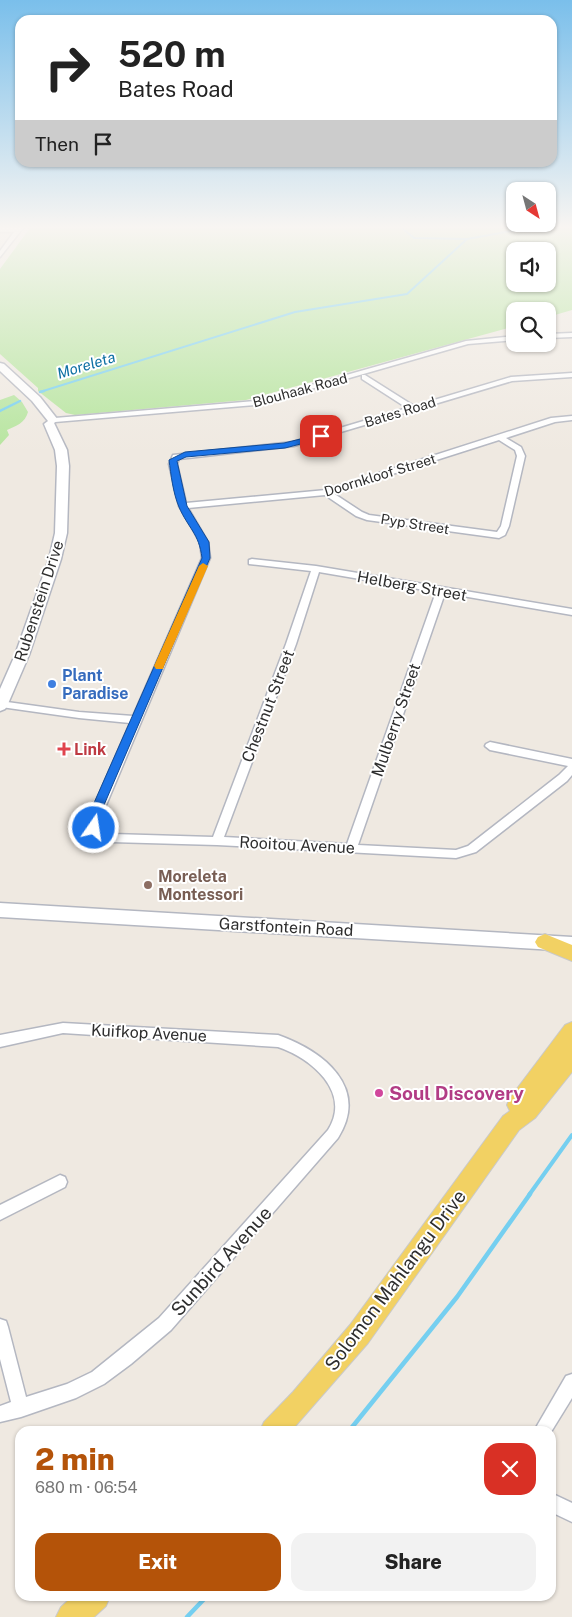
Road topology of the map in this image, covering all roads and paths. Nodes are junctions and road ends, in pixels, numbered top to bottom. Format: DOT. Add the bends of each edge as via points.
graph roads {
  1 [pos="572,335"];
  2 [pos="556,336"];
  3 [pos="506,339"];
  4 [pos="0,366"];
  5 [pos="0,372"];
  6 [pos="572,375"];
  7 [pos="365,378"];
  8 [pos="8,380"];
  9 [pos="413,408"];
  10 [pos="572,418"];
  11 [pos="53,424"];
  12 [pos="500,437"];
  13 [pos="327,492"];
  14 [pos="183,506"];
  15 [pos="252,562"];
  16 [pos="316,570"];
  17 [pos="441,590"];
  18 [pos="572,612"];
  19 [pos="1,705"];
  20 [pos="135,723"];
  21 [pos="490,746"];
  22 [pos="572,764"];
  23 [pos="572,768"];
  24 [pos="217,841"];
  25 [pos="351,849"];
  26 [pos="0,910"];
  27 [pos="545,942"];
  28 [pos="572,944"];
  29 [pos="572,953"];
  30 [pos="572,1031"];
  31 [pos="0,1041"];
  32 [pos="298,1048"];
  33 [pos="572,1057"];
  34 [pos="511,1123"];
  35 [pos="60,1182"];
  36 [pos="0,1213"];
  37 [pos="0,1327"];
  38 [pos="572,1382"];
  39 [pos="21,1408"];
  40 [pos="0,1414"];
  41 [pos="278,1426"];
  42 [pos="545,1426"];
  43 [pos="556,1505"];
  44 [pos="572,1513"];
  45 [pos="90,1601"];
  46 [pos="72,1617"];
  1 -- 2 [label="street"];
  3 -- 11 [label="street, Blouhaak Road" via="468,342 255,403"];
  4 -- 8 [label="street, Rubenstein Drive"];
  5 -- 8 [label="street, Rubenstein Drive"];
  6 -- 9 [label="street, Bates Road" via="511,379"];
  7 -- 9 [label="street"];
  8 -- 11 [label="street, Rubenstein Drive"];
  9 -- 14 [label="street, Bates Road" via="294,444 180,455 173,464"];
  10 -- 12 [label="street, Doornkloof Street" via="554,420"];
  11 -- 19 [label="street, Rubenstein Drive" via="63,466 60,539 22,655"];
  12 -- 13 [label="street, Doornkloof Street"];
  12 -- 13 [label="street, Pyp Street" via="518,449 521,456 505,526 502,533 495,536 367,517"];
  13 -- 14 [label="street, Doornkloof Street"];
  14 -- 20 [label="street" via="204,542 206,558"];
  15 -- 16 [label="street, Helberg Street"];
  16 -- 17 [label="street, Helberg Street"];
  16 -- 24 [label="street, Chestnut Street"];
  17 -- 18 [label="street, Helberg Street"];
  17 -- 25 [label="street, Mulberry Street"];
  19 -- 20 [label="street"];
  20 -- 24 [label="street, Rooitou Avenue" via="93,822 95,831 111,838"];
  21 -- 22 [label="street"];
  23 -- 25 [label="street, Rooitou Avenue" via="466,852"];
  24 -- 25 [label="street, Rooitou Avenue"];
  26 -- 27 [label="street, Garstfontein Road"];
  27 -- 28 [label="street, Garstfontein Road"];
  27 -- 29 [label="main road"];
  30 -- 34 [label="main road, Solomon Mahlangu Drive" via="516,1107"];
  31 -- 32 [label="street, Kuifkop Avenue" via="48,1030 74,1028 278,1041"];
  32 -- 39 [label="street, Sunbird Avenue" via="325,1070 338,1088 342,1113 333,1134 165,1324 98,1378 70,1392"];
  33 -- 34 [label="main road, Solomon Mahlangu Drive" via="527,1111"];
  34 -- 41 [label="main road, Solomon Mahlangu Drive" via="359,1334"];
  35 -- 36 [label="street"];
  37 -- 39 [label="street"];
  38 -- 42 [label="street"];
  39 -- 40 [label="street, Sunbird Avenue"];
  43 -- 44 [label="street"];
  45 -- 46 [label="main road"];
}
